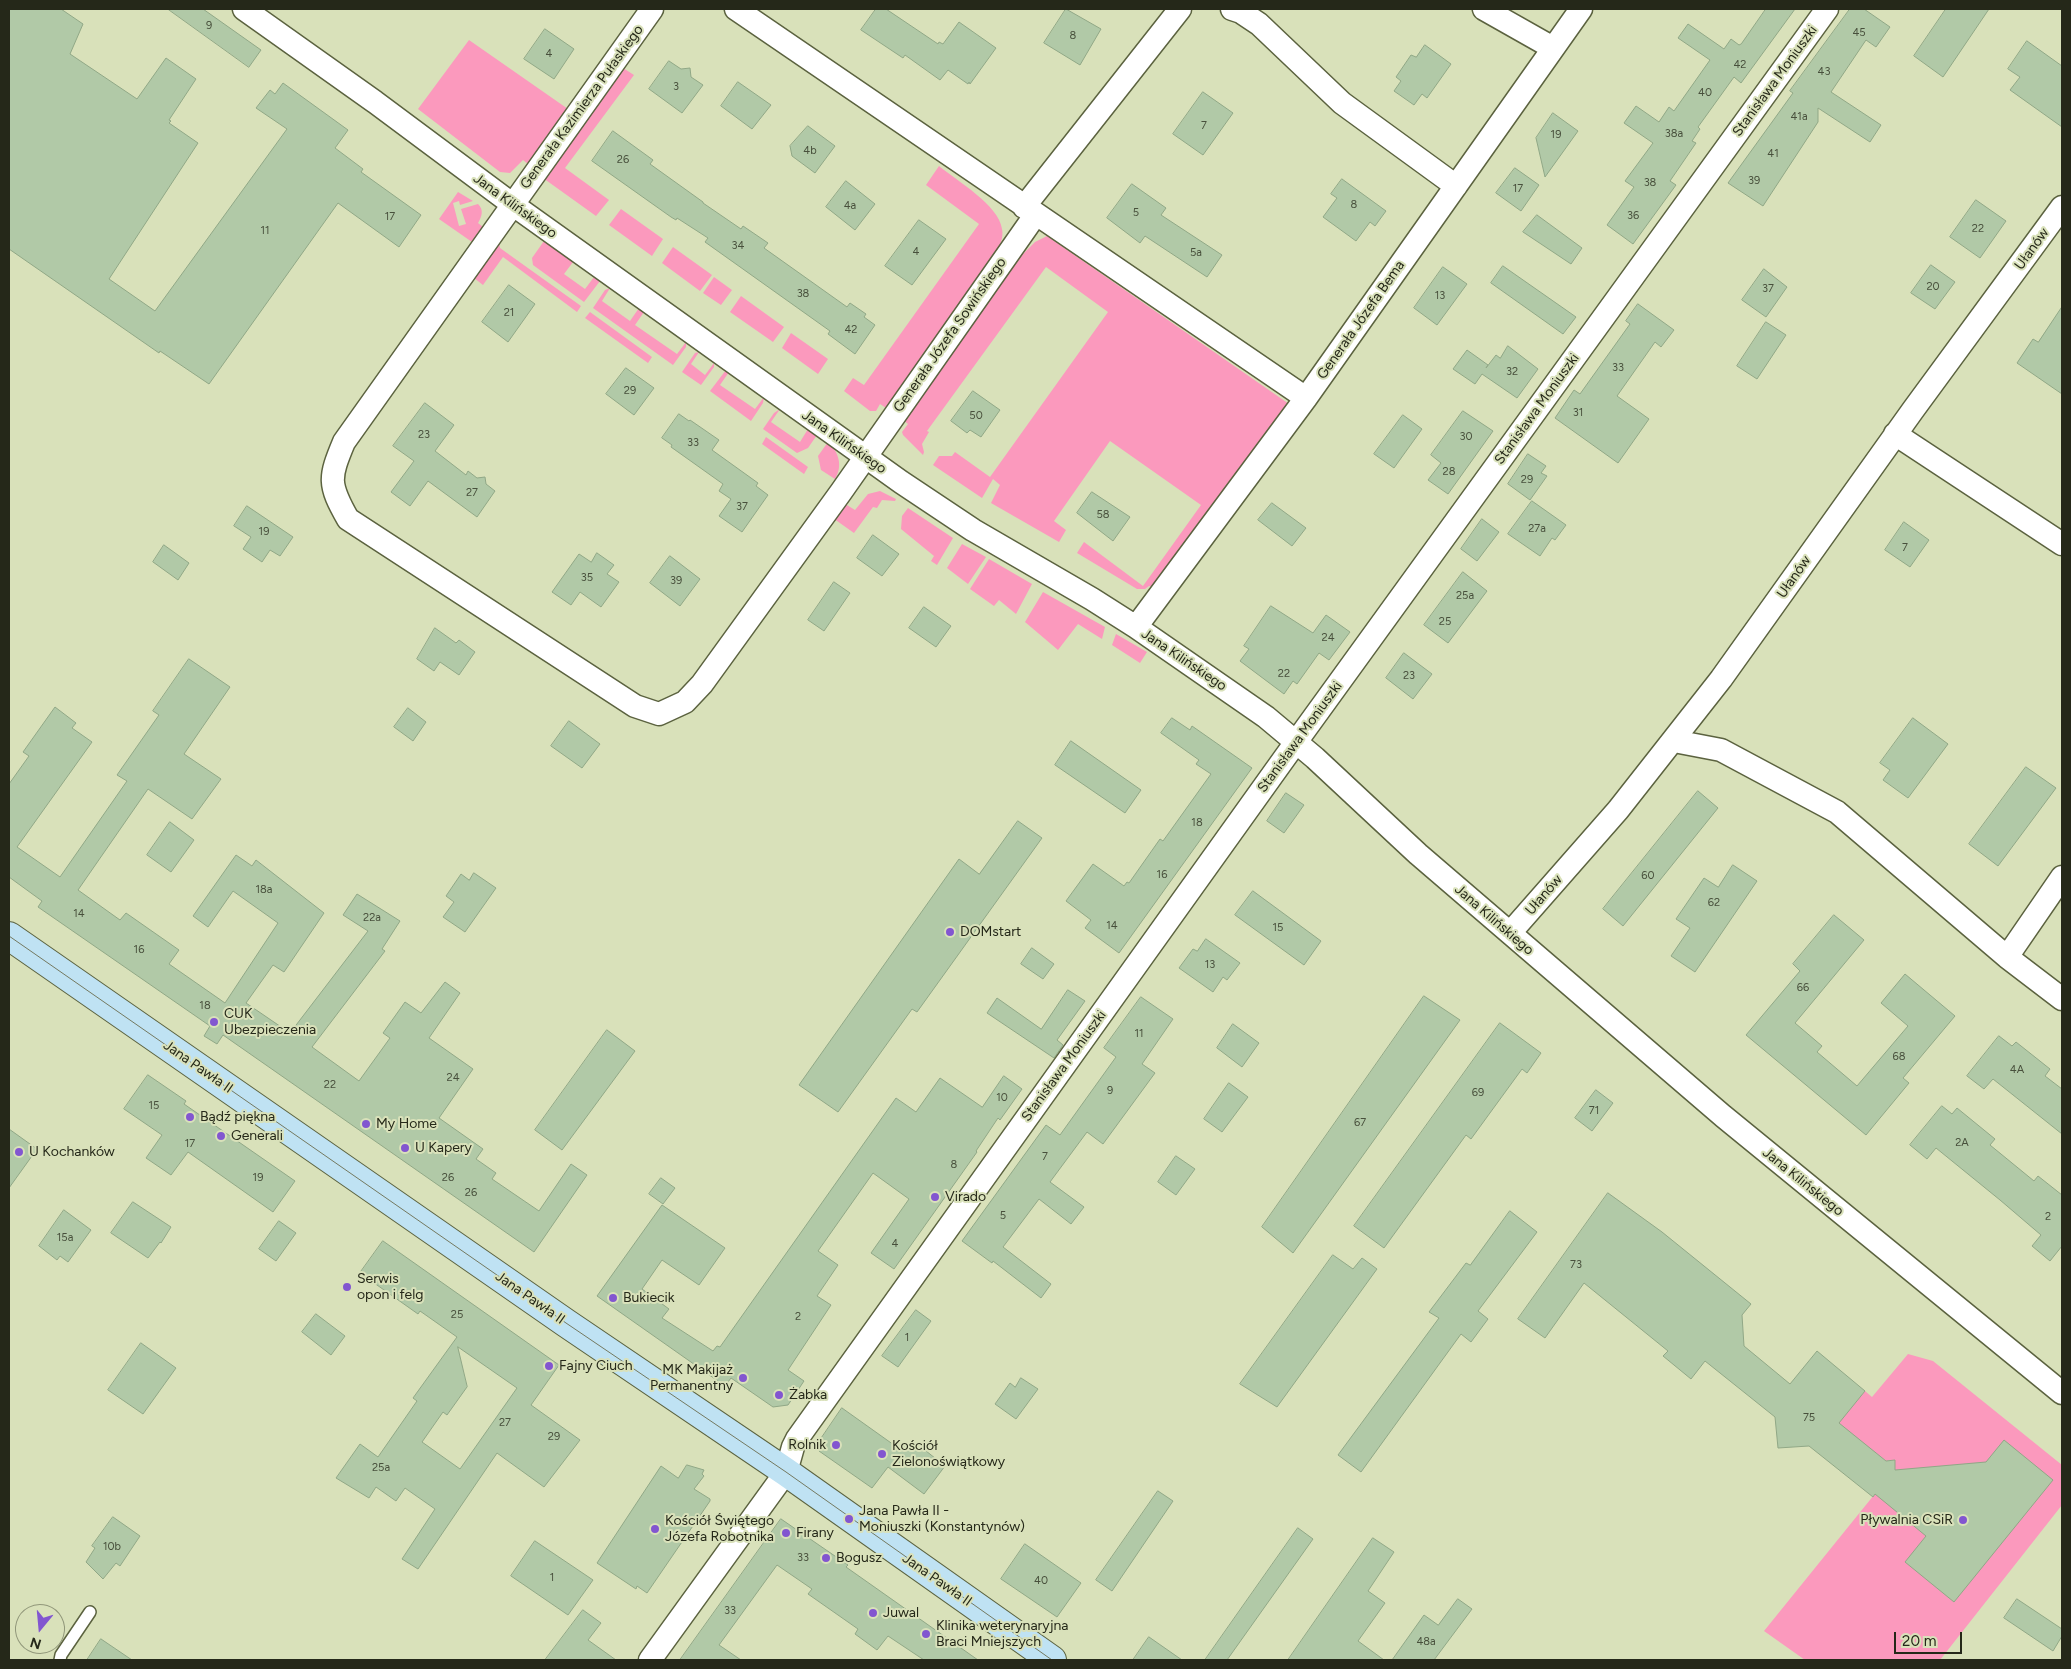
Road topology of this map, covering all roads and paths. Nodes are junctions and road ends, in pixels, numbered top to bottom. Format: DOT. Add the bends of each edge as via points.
graph roads {
  1 [pos="244,9"];
  2 [pos="652,9"];
  3 [pos="736,9"];
  4 [pos="1232,9"];
  5 [pos="1484,9"];
  6 [pos="1581,9"];
  7 [pos="1827,9"];
  8 [pos="1171,12"];
  9 [pos="1553,48"];
  10 [pos="1456,186"];
  11 [pos="512,204"];
  12 [pos="2062,207"];
  13 [pos="1030,210"];
  14 [pos="1306,398"];
  15 [pos="1896,434"];
  16 [pos="864,456"];
  17 [pos="2062,544"];
  18 [pos="1136,627"];
  19 [pos="1674,741"];
  20 [pos="1296,742"];
  21 [pos="2062,877"];
  22 [pos="1510,934"];
  23 [pos="9,936"];
  24 [pos="2007,957"];
  25 [pos="2062,998"];
  26 [pos="2062,1392"];
  27 [pos="786,1472"];
  28 [pos="90,1612"];
  29 [pos="60,1660"];
  30 [pos="650,1660"];
  31 [pos="1052,1660"];
  1 -- 11 [label="street, Jana Kilińskiego"];
  2 -- 11 [label="street, Generała Kazimierza Pułaskiego"];
  3 -- 13 [label="street"];
  4 -- 10 [label="street" via="1259,24 1342,103"];
  5 -- 9 [label="street"];
  6 -- 9 [label="street, Generała Józefa Bema"];
  7 -- 20 [label="street, Stanisława Moniuszki"];
  8 -- 13 [label="street, Generała Józefa Sowińskiego"];
  9 -- 10 [label="street, Generała Józefa Bema"];
  10 -- 14 [label="street, Generała Józefa Bema"];
  11 -- 16 [label="street, Jana Kilińskiego"];
  11 -- 16 [label="street, Generała Kazimierza Pułaskiego" via="344,442 333,470 334,495 348,519 635,706 659,714 685,702 702,684"];
  12 -- 15 [label="street, Ułanów"];
  13 -- 14 [label="street"];
  13 -- 16 [label="street, Generała Józefa Sowińskiego"];
  14 -- 18 [label="street, Generała Józefa Bema"];
  15 -- 17 [label="street"];
  15 -- 19 [label="street, Ułanów" via="1722,679"];
  16 -- 18 [label="street, Jana Kilińskiego" via="959,522"];
  18 -- 20 [label="street, Jana Kilińskiego" via="1266,717"];
  19 -- 22 [label="street, Ułanów"];
  19 -- 24 [label="street" via="1721,750 1837,812"];
  20 -- 22 [label="street, Jana Kilińskiego" via="1397,836"];
  20 -- 27 [label="street, Stanisława Moniuszki" via="797,1438"];
  21 -- 24 [label="street"];
  22 -- 26 [label="street, Jana Kilińskiego" via="1722,1116"];
  23 -- 27 [label="main road, Jana Pawła II" via="551,1313"];
  24 -- 25 [label="street"];
  27 -- 30 [label="street, Stanisława Moniuszki"];
  27 -- 31 [label="main road, Jana Pawła II"];
  28 -- 29 [label="lane"];
}
